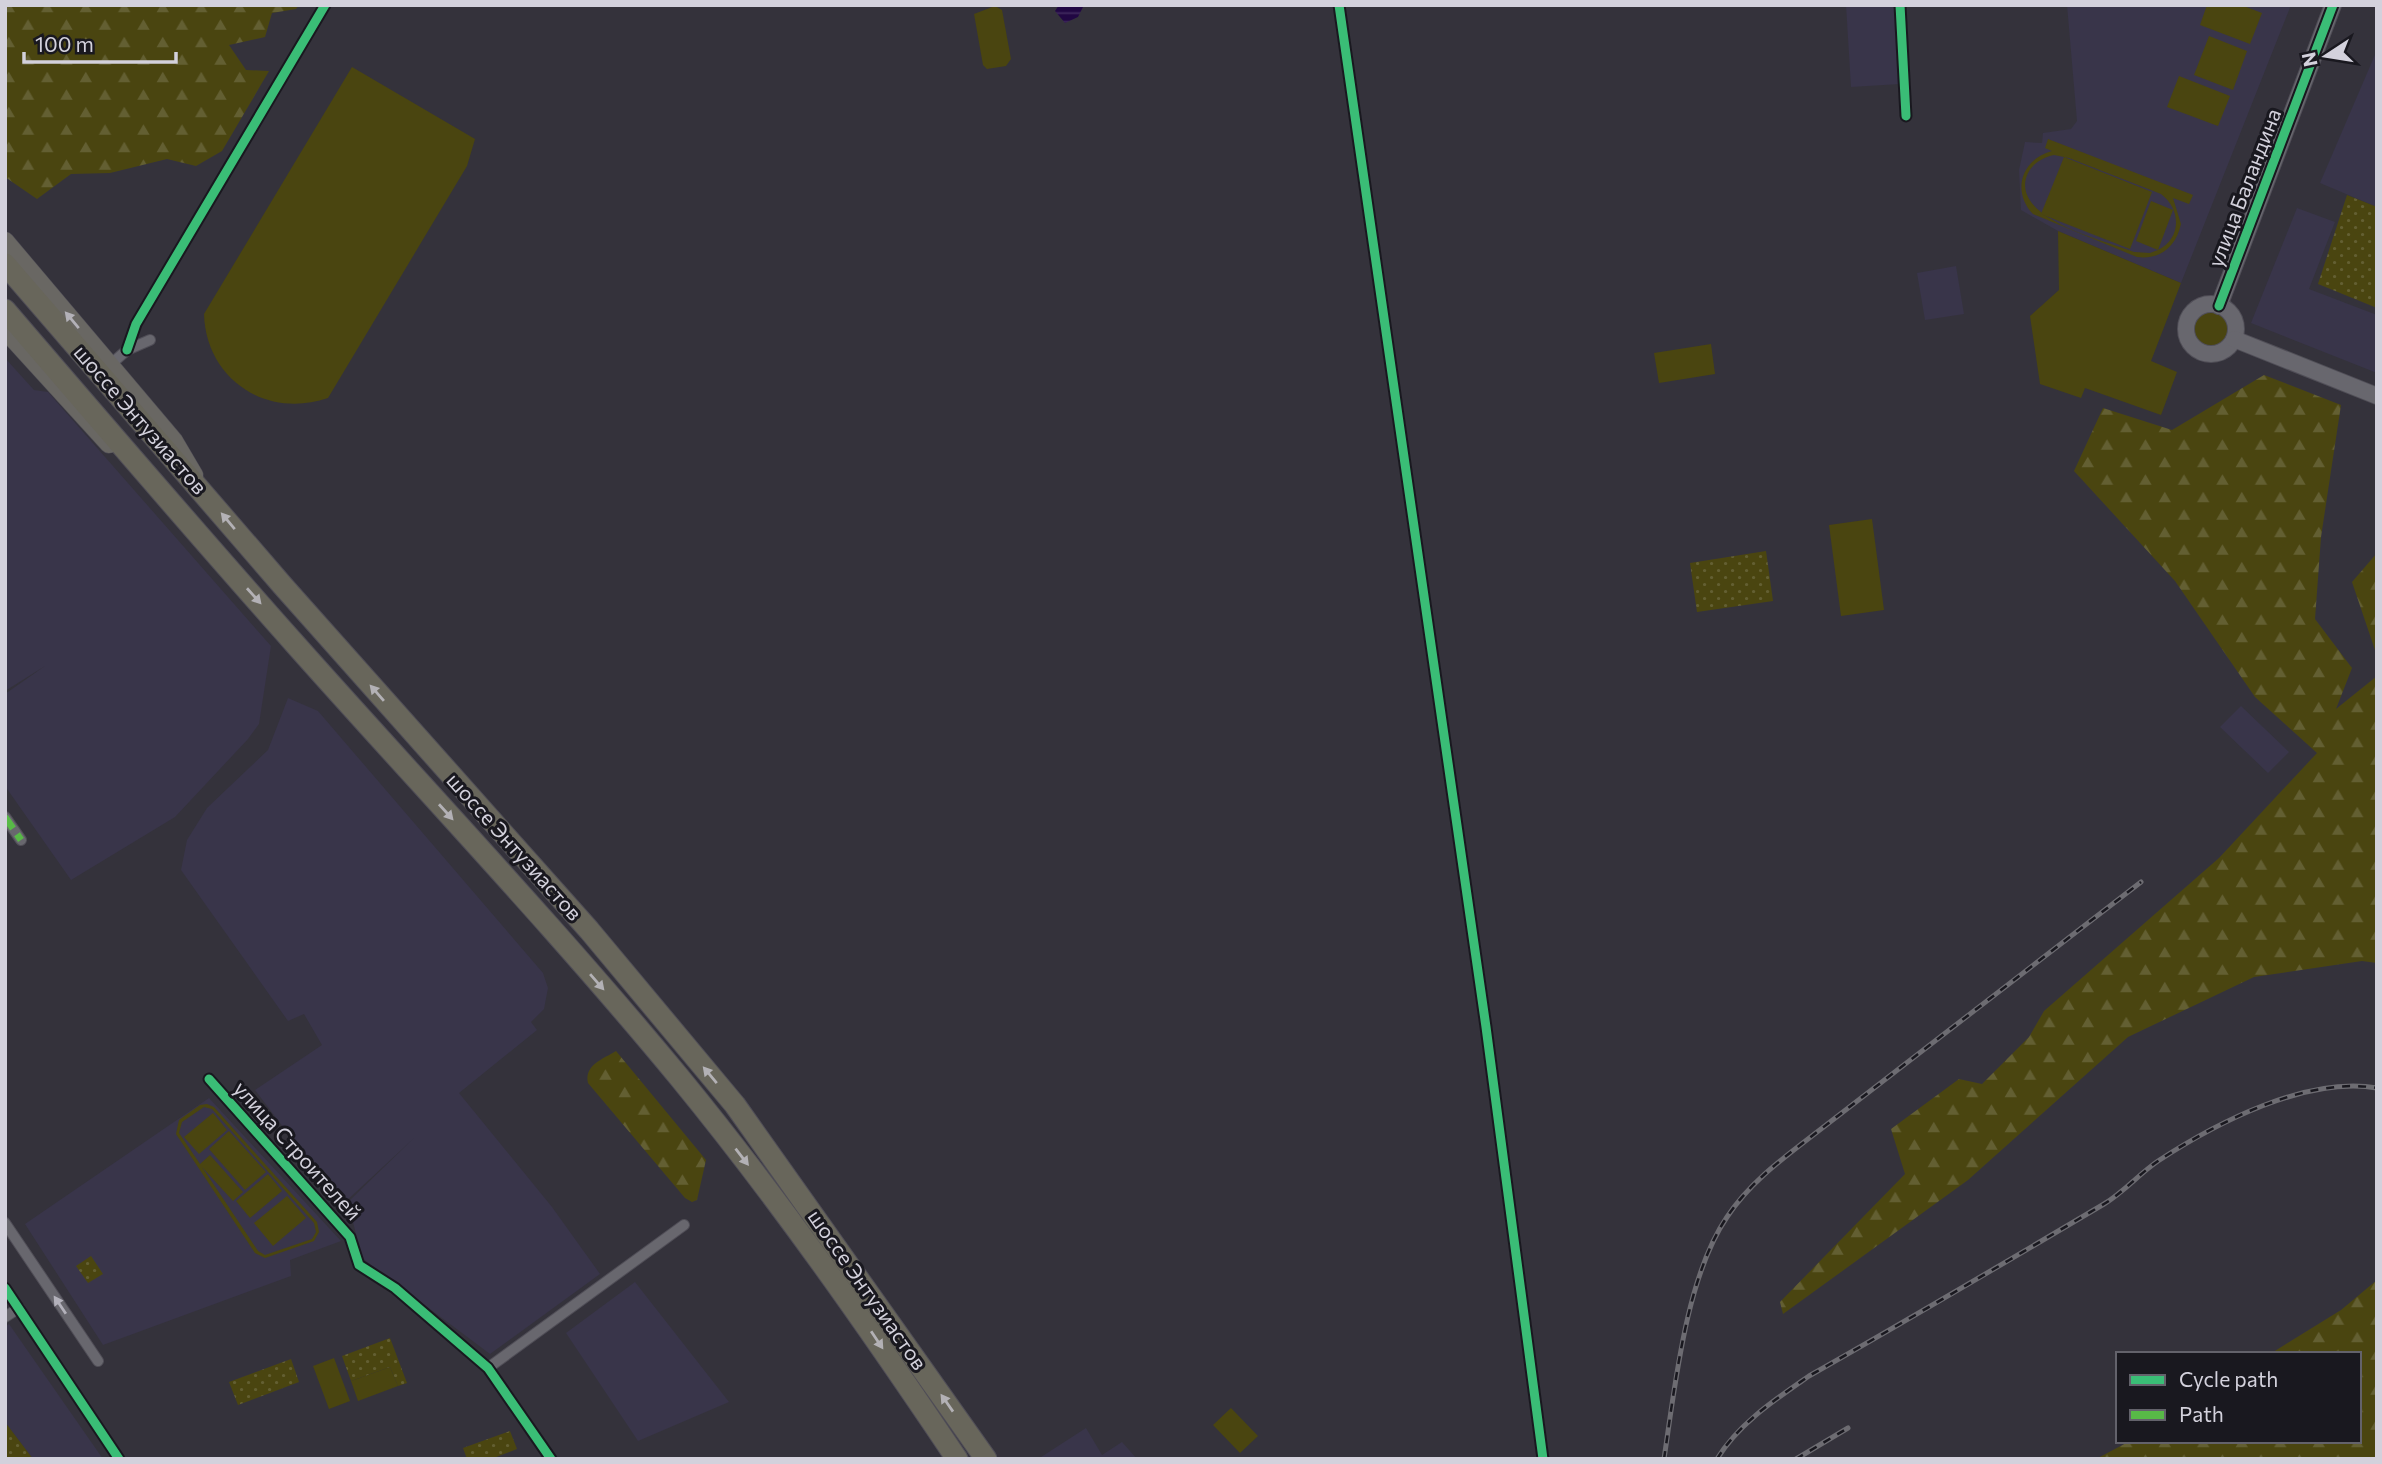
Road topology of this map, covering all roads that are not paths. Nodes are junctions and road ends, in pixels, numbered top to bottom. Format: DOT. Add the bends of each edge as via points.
graph roads {
  1 [pos="325,5"];
  2 [pos="1339,5"];
  3 [pos="1900,5"];
  4 [pos="2333,5"];
  5 [pos="1906,116"];
  6 [pos="5,241"];
  7 [pos="5,264"];
  8 [pos="2219,306"];
  9 [pos="5,310"];
  10 [pos="5,330"];
  11 [pos="150,340"];
  12 [pos="2234,340"];
  13 [pos="127,350"];
  14 [pos="110,365"];
  15 [pos="2377,396"];
  16 [pos="198,486"];
  17 [pos="175,509"];
  18 [pos="5,817"];
  19 [pos="21,840"];
  20 [pos="209,1079"];
  21 [pos="5,1223"];
  22 [pos="684,1226"];
  23 [pos="5,1288"];
  24 [pos="19,1308"];
  25 [pos="5,1317"];
  26 [pos="98,1362"];
  27 [pos="488,1368"];
  28 [pos="119,1459"];
  29 [pos="551,1459"];
  30 [pos="957,1459"];
  31 [pos="986,1459"];
  32 [pos="1543,1459"];
  1 -- 13 [label="street" via="140,318"];
  2 -- 32 [label="street" via="1486,1027"];
  3 -- 5 [label="street"];
  4 -- 8 [label="street, улица Баландина"];
  14 -- 6 [label="main road, one-way"];
  7 -- 16 [label="highway, шоссе Энтузиастов"];
  8 -- 12 [label="street" via="2235,323"];
  8 -- 12 [label="street" via="2196,309 2187,323 2188,339 2207,354 2222,351"];
  9 -- 17 [label="highway, шоссе Энтузиастов"];
  10 -- 17 [label="main road" via="93,428"];
  11 -- 13 [label="street"];
  12 -- 15 [label="street"];
  13 -- 14 [label="street"];
  14 -- 16 [label="main road" via="174,441"];
  31 -- 16 [label="highway, шоссе Энтузиастов, one-way" via="735,1105 589,930"];
  17 -- 30 [label="highway, шоссе Энтузиастов, one-way" via="678,1076 873,1334"];
  18 -- 19 [label="street"];
  20 -- 27 [label="street, улица Строителей" via="350,1237 359,1265 395,1288"];
  26 -- 21 [label="street, one-way"];
  22 -- 27 [label="street"];
  23 -- 24 [label="street"];
  24 -- 25 [label="street"];
  24 -- 28 [label="street"];
  27 -- 29 [label="street, улица Строителей"];
}
